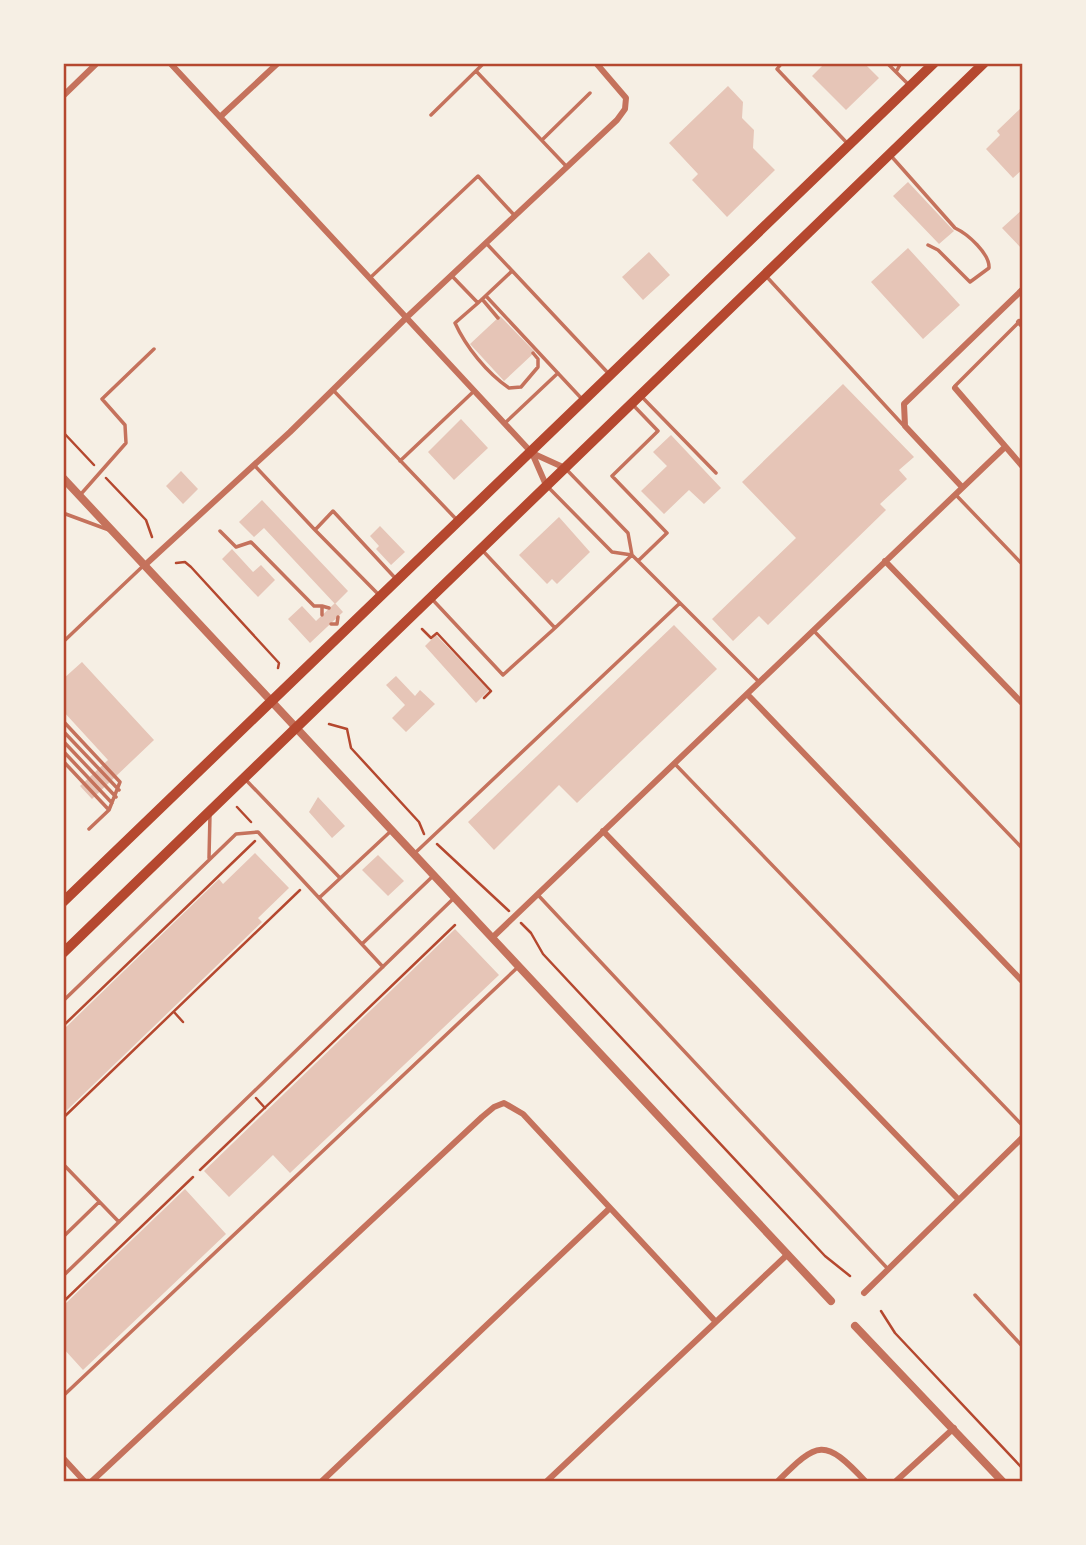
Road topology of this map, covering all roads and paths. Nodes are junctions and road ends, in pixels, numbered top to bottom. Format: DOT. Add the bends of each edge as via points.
graph roads {
  1 [pos="97,63"];
  2 [pos="170,63"];
  3 [pos="278,63"];
  4 [pos="484,63"];
  5 [pos="596,63"];
  6 [pos="782,63"];
  7 [pos="887,63"];
  8 [pos="901,63"];
  9 [pos="934,63"];
  10 [pos="984,63"];
  11 [pos="476,71"];
  12 [pos="896,72"];
  13 [pos="910,86"];
  14 [pos="590,93"];
  15 [pos="63,96"];
  16 [pos="430,115"];
  17 [pos="220,117"];
  18 [pos="542,140"];
  19 [pos="849,145"];
  20 [pos="889,154"];
  21 [pos="567,167"];
  22 [pos="515,216"];
  23 [pos="486,243"];
  24 [pos="928,245"];
  25 [pos="512,271"];
  26 [pos="765,274"];
  27 [pos="452,275"];
  28 [pos="370,278"];
  29 [pos="1023,289"];
  30 [pos="484,298"];
  31 [pos="478,303"];
  32 [pos="407,317"];
  33 [pos="498,318"];
  34 [pos="1022,322"];
  35 [pos="154,348"];
  36 [pos="533,354"];
  37 [pos="558,373"];
  38 [pos="611,377"];
  39 [pos="954,388"];
  40 [pos="333,390"];
  41 [pos="475,391"];
  42 [pos="640,395"];
  43 [pos="585,402"];
  44 [pos="632,404"];
  45 [pos="505,423"];
  46 [pos="905,426"];
  47 [pos="63,432"];
  48 [pos="1004,447"];
  49 [pos="532,453"];
  50 [pos="400,461"];
  51 [pos="254,466"];
  52 [pos="1023,467"];
  53 [pos="565,468"];
  54 [pos="101,472"];
  55 [pos="716,473"];
  56 [pos="63,478"];
  57 [pos="547,485"];
  58 [pos="962,487"];
  59 [pos="955,494"];
  60 [pos="79,495"];
  61 [pos="63,513"];
  62 [pos="459,523"];
  63 [pos="316,530"];
  64 [pos="220,531"];
  65 [pos="114,532"];
  66 [pos="152,537"];
  67 [pos="481,549"];
  68 [pos="632,555"];
  69 [pos="638,561"];
  70 [pos="885,561"];
  71 [pos="176,563"];
  72 [pos="145,565"];
  73 [pos="1023,565"];
  74 [pos="398,581"];
  75 [pos="431,597"];
  76 [pos="381,598"];
  77 [pos="680,603"];
  78 [pos="321,607"];
  79 [pos="329,608"];
  80 [pos="322,615"];
  81 [pos="338,617"];
  82 [pos="331,624"];
  83 [pos="341,628"];
  84 [pos="555,628"];
  85 [pos="422,629"];
  86 [pos="814,631"];
  87 [pos="63,642"];
  88 [pos="278,668"];
  89 [pos="760,683"];
  90 [pos="748,695"];
  91 [pos="484,698"];
  92 [pos="273,701"];
  93 [pos="1023,704"];
  94 [pos="63,721"];
  95 [pos="329,724"];
  96 [pos="297,727"];
  97 [pos="63,731"];
  98 [pos="63,741"];
  99 [pos="63,751"];
  100 [pos="63,761"];
  101 [pos="675,763"];
  102 [pos="244,778"];
  103 [pos="119,790"];
  104 [pos="116,797"];
  105 [pos="113,804"];
  106 [pos="236,807"];
  107 [pos="109,810"];
  108 [pos="210,811"];
  109 [pos="251,822"];
  110 [pos="89,829"];
  111 [pos="393,830"];
  112 [pos="603,831"];
  113 [pos="430,839"];
  114 [pos="255,841"];
  115 [pos="1023,849"];
  116 [pos="415,853"];
  117 [pos="209,860"];
  118 [pos="435,875"];
  119 [pos="340,878"];
  120 [pos="302,888"];
  121 [pos="538,894"];
  122 [pos="455,897"];
  123 [pos="319,898"];
  124 [pos="63,902"];
  125 [pos="514,917"];
  126 [pos="455,925"];
  127 [pos="493,937"];
  128 [pos="362,944"];
  129 [pos="63,953"];
  130 [pos="519,965"];
  131 [pos="383,967"];
  132 [pos="1023,982"];
  133 [pos="63,1001"];
  134 [pos="174,1012"];
  135 [pos="183,1022"];
  136 [pos="63,1026"];
  137 [pos="256,1098"];
  138 [pos="265,1108"];
  139 [pos="63,1118"];
  140 [pos="1023,1126"];
  141 [pos="1023,1137"];
  142 [pos="63,1164"];
  143 [pos="200,1170"];
  144 [pos="193,1177"];
  145 [pos="958,1199"];
  146 [pos="99,1202"];
  147 [pos="610,1208"];
  148 [pos="119,1222"];
  149 [pos="63,1237"];
  150 [pos="788,1254"];
  151 [pos="888,1269"];
  152 [pos="63,1276"];
  153 [pos="850,1276"];
  154 [pos="864,1293"];
  155 [pos="975,1295"];
  156 [pos="831,1301"];
  157 [pos="63,1302"];
  158 [pos="881,1311"];
  159 [pos="715,1321"];
  160 [pos="855,1326"];
  161 [pos="1023,1347"];
  162 [pos="63,1396"];
  163 [pos="954,1428"];
  164 [pos="63,1458"];
  165 [pos="1023,1469"];
  166 [pos="85,1482"];
  167 [pos="91,1482"];
  168 [pos="321,1482"];
  169 [pos="546,1482"];
  170 [pos="777,1482"];
  171 [pos="866,1482"];
  172 [pos="895,1482"];
  173 [pos="1003,1482"];
  1 -- 15 [label="street"];
  2 -- 17 [label="street"];
  3 -- 17 [label="street"];
  4 -- 11 [label="lane"];
  5 -- 21 [label="street" via="626,98 625,110"];
  6 -- 19 [label="lane" via="777,69"];
  7 -- 12 [label="lane"];
  8 -- 12 [label="lane"];
  9 -- 13 [label="main road"];
  10 -- 20 [label="main road"];
  11 -- 16 [label="lane"];
  11 -- 18 [label="lane"];
  12 -- 13 [label="lane"];
  13 -- 19 [label="main road"];
  14 -- 18 [label="lane"];
  17 -- 28 [label="street"];
  18 -- 21 [label="lane"];
  19 -- 38 [label="main road"];
  20 -- 24 [label="lane" via="987,258 989,268 970,282"];
  20 -- 26 [label="main road"];
  21 -- 22 [label="street"];
  22 -- 23 [label="street"];
  22 -- 28 [label="lane" via="478,176"];
  23 -- 25 [label="lane"];
  23 -- 27 [label="street"];
  25 -- 30 [label="lane"];
  25 -- 38 [label="lane"];
  26 -- 42 [label="main road"];
  26 -- 46 [label="lane"];
  27 -- 31 [label="lane"];
  27 -- 32 [label="street"];
  28 -- 32 [label="street"];
  29 -- 46 [label="street" via="904,404"];
  30 -- 31 [label="lane"];
  30 -- 33 [label="lane"];
  30 -- 37 [label="lane"];
  31 -- 36 [label="lane" via="456,323 468,346 498,380 509,388 521,387 538,368"];
  32 -- 40 [label="street"];
  32 -- 41 [label="street"];
  34 -- 39 [label="lane"];
  35 -- 54 [label="lane" via="102,399 125,425 126,443"];
  37 -- 43 [label="lane"];
  37 -- 45 [label="lane"];
  38 -- 43 [label="main road"];
  39 -- 48 [label="street"];
  40 -- 50 [label="lane"];
  40 -- 51 [label="street"];
  41 -- 45 [label="street"];
  41 -- 50 [label="lane"];
  42 -- 44 [label="main road"];
  42 -- 55 [label="lane"];
  43 -- 49 [label="main road"];
  44 -- 53 [label="main road"];
  44 -- 69 [label="lane" via="658,430 612,476 667,533"];
  45 -- 49 [label="street"];
  46 -- 58 [label="street"];
  47 -- 54 [label="path"];
  48 -- 52 [label="street"];
  48 -- 58 [label="street"];
  49 -- 53 [label="street"];
  49 -- 57 [label="street"];
  49 -- 62 [label="main road"];
  50 -- 62 [label="lane"];
  51 -- 63 [label="lane"];
  51 -- 72 [label="street"];
  53 -- 57 [label="main road"];
  53 -- 68 [label="lane" via="628,533"];
  54 -- 60 [label="lane"];
  54 -- 66 [label="path" via="146,520"];
  56 -- 60 [label="street"];
  57 -- 67 [label="main road"];
  57 -- 68 [label="lane" via="612,552"];
  58 -- 59 [label="street"];
  59 -- 70 [label="street"];
  59 -- 73 [label="lane"];
  60 -- 65 [label="street"];
  61 -- 65 [label="lane"];
  62 -- 74 [label="main road"];
  63 -- 74 [label="lane" via="333,511"];
  63 -- 76 [label="lane"];
  64 -- 78 [label="lane" via="236,547 251,542 314,606"];
  65 -- 72 [label="street"];
  67 -- 75 [label="main road"];
  67 -- 84 [label="lane"];
  68 -- 69 [label="lane"];
  68 -- 84 [label="lane"];
  69 -- 77 [label="lane"];
  70 -- 86 [label="street"];
  70 -- 93 [label="street"];
  71 -- 88 [label="path" via="185,562 191,568 279,663"];
  72 -- 87 [label="lane"];
  72 -- 92 [label="street"];
  74 -- 76 [label="main road"];
  75 -- 84 [label="lane" via="503,675"];
  75 -- 96 [label="main road"];
  76 -- 83 [label="main road"];
  77 -- 89 [label="lane"];
  77 -- 113 [label="lane"];
  78 -- 79 [label="lane"];
  78 -- 80 [label="lane"];
  81 -- 83 [label="lane"];
  82 -- 83 [label="lane"];
  83 -- 92 [label="main road"];
  85 -- 91 [label="path" via="430,638 436,633 491,691"];
  86 -- 89 [label="street"];
  86 -- 115 [label="lane"];
  89 -- 90 [label="street"];
  90 -- 101 [label="street"];
  90 -- 132 [label="street"];
  92 -- 96 [label="street"];
  92 -- 124 [label="main road"];
  94 -- 103 [label="lane" via="120,782"];
  95 -- 113 [label="path" via="347,729 351,748"];
  96 -- 102 [label="main road"];
  96 -- 111 [label="street"];
  97 -- 103 [label="lane"];
  98 -- 104 [label="lane"];
  99 -- 105 [label="lane"];
  100 -- 107 [label="lane"];
  101 -- 112 [label="street"];
  101 -- 140 [label="lane"];
  102 -- 108 [label="main road"];
  102 -- 119 [label="lane"];
  103 -- 104 [label="lane"];
  104 -- 105 [label="lane"];
  105 -- 107 [label="lane"];
  106 -- 109 [label="path"];
  107 -- 110 [label="lane"];
  108 -- 117 [label="lane"];
  108 -- 129 [label="main road"];
  111 -- 116 [label="street"];
  111 -- 119 [label="lane"];
  112 -- 121 [label="street"];
  112 -- 145 [label="street"];
  113 -- 116 [label="lane"];
  113 -- 125 [label="path"];
  114 -- 136 [label="path"];
  116 -- 118 [label="street"];
  117 -- 123 [label="lane" via="236,834 258,832"];
  117 -- 133 [label="lane"];
  118 -- 122 [label="street"];
  118 -- 128 [label="lane"];
  119 -- 123 [label="lane"];
  120 -- 134 [label="path"];
  121 -- 125 [label="street"];
  121 -- 151 [label="lane"];
  122 -- 127 [label="street"];
  122 -- 131 [label="lane"];
  123 -- 128 [label="lane"];
  125 -- 127 [label="street"];
  125 -- 153 [label="path" via="531,933 543,954 815,1246"];
  126 -- 138 [label="path"];
  127 -- 130 [label="street"];
  128 -- 131 [label="lane"];
  130 -- 150 [label="street"];
  130 -- 162 [label="lane"];
  131 -- 148 [label="lane"];
  134 -- 135 [label="path"];
  134 -- 139 [label="path"];
  137 -- 138 [label="path"];
  138 -- 143 [label="path"];
  141 -- 145 [label="street"];
  142 -- 146 [label="lane"];
  144 -- 157 [label="path"];
  145 -- 151 [label="street"];
  146 -- 148 [label="lane"];
  146 -- 149 [label="lane"];
  147 -- 159 [label="street"];
  147 -- 167 [label="street" via="523,1114 504,1104 494,1107"];
  147 -- 168 [label="street"];
  148 -- 152 [label="lane"];
  150 -- 156 [label="street"];
  150 -- 159 [label="street"];
  151 -- 154 [label="street"];
  155 -- 161 [label="lane"];
  158 -- 165 [label="path" via="895,1333"];
  159 -- 169 [label="street"];
  160 -- 163 [label="street"];
  163 -- 172 [label="street"];
  163 -- 173 [label="street"];
  164 -- 166 [label="street"];
  170 -- 171 [label="street" via="805,1454 823,1449 836,1453"];
}
